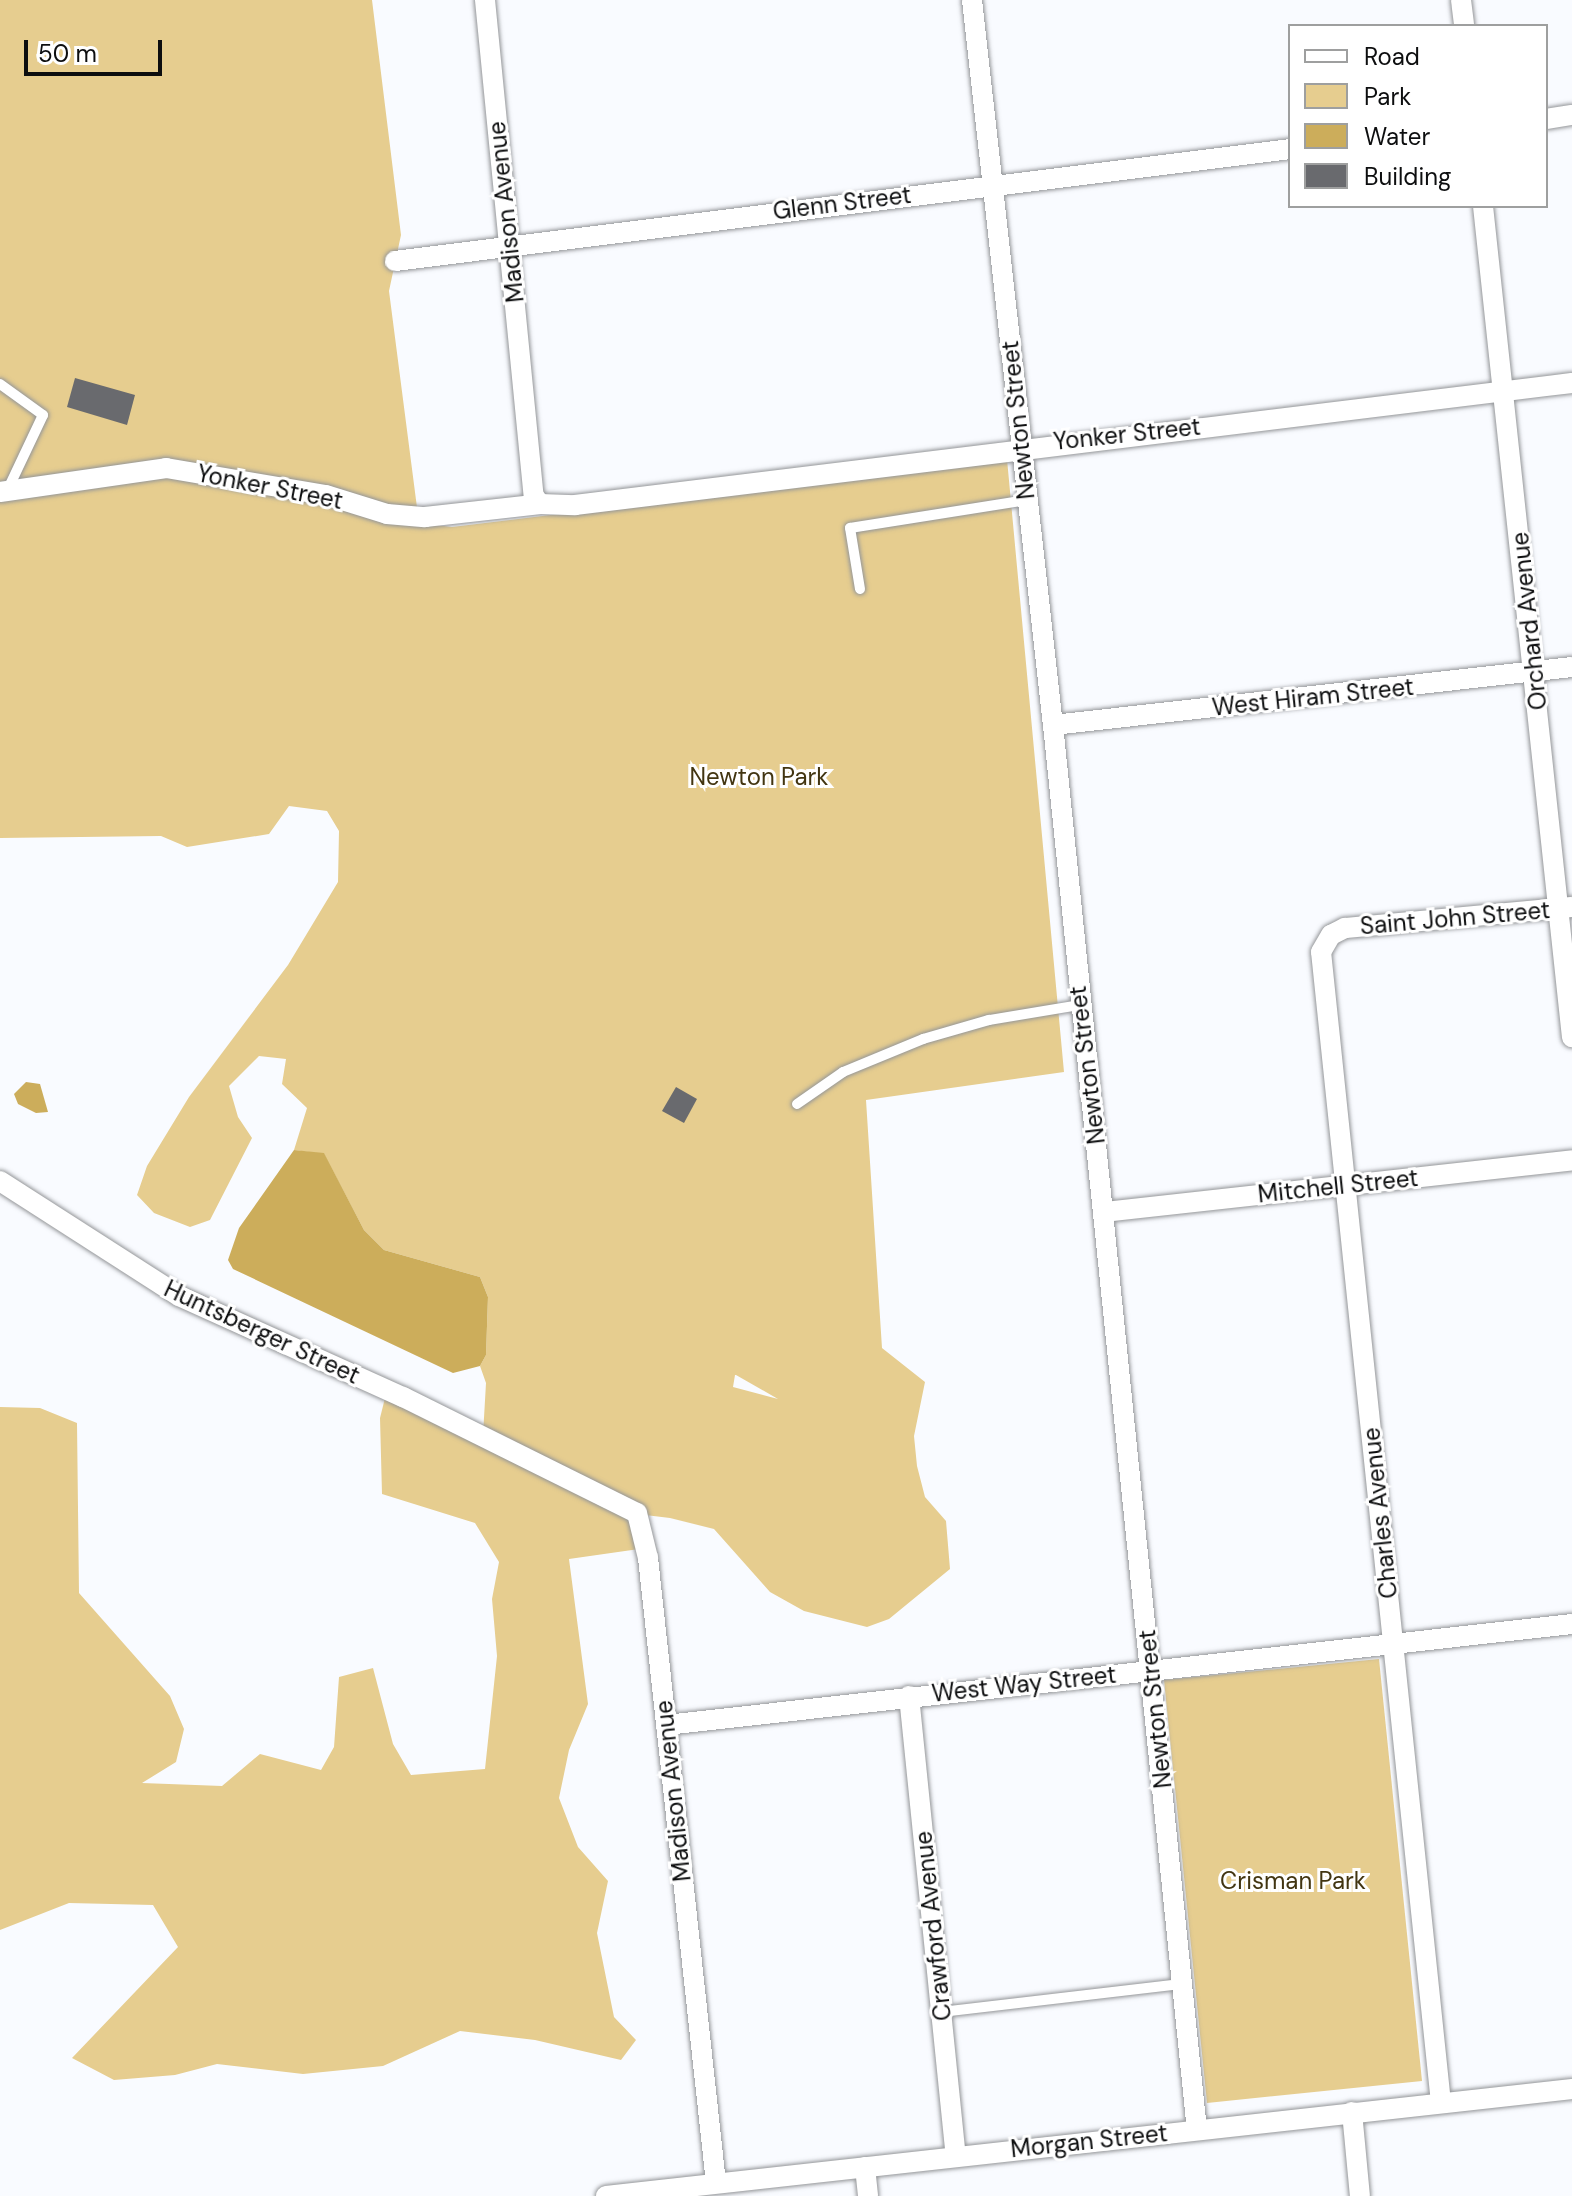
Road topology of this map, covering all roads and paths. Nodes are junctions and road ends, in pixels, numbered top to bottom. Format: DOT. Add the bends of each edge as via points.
graph roads {
  1 [pos="485,0"];
  2 [pos="972,0"];
  3 [pos="1461,0"];
  4 [pos="1464,24"];
  5 [pos="1572,115"];
  6 [pos="1548,119"];
  7 [pos="1288,149"];
  8 [pos="992,184"];
  9 [pos="1483,208"];
  10 [pos="510,247"];
  11 [pos="395,261"];
  12 [pos="1572,383"];
  13 [pos="0,384"];
  14 [pos="1505,391"];
  15 [pos="1021,447"];
  16 [pos="4,492"];
  17 [pos="1027,500"];
  18 [pos="540,504"];
  19 [pos="860,589"];
  20 [pos="1572,667"];
  21 [pos="1533,672"];
  22 [pos="1053,725"];
  23 [pos="1565,908"];
  24 [pos="1339,931"];
  25 [pos="1080,1005"];
  26 [pos="1572,1037"];
  27 [pos="797,1104"];
  28 [pos="1572,1160"];
  29 [pos="0,1181"];
  30 [pos="1344,1185"];
  31 [pos="1104,1212"];
  32 [pos="534,1466"];
  33 [pos="1572,1624"];
  34 [pos="1393,1645"];
  35 [pos="1151,1670"];
  36 [pos="909,1696"];
  37 [pos="666,1725"];
  38 [pos="1183,1984"];
  39 [pos="942,2012"];
  40 [pos="1572,2089"];
  41 [pos="1441,2103"];
  42 [pos="1352,2112"];
  43 [pos="1197,2130"];
  44 [pos="956,2155"];
  45 [pos="865,2167"];
  46 [pos="716,2183"];
  47 [pos="606,2196"];
  48 [pos="868,2196"];
  49 [pos="1360,2196"];
  1 -- 10 [label="street, Madison Avenue"];
  2 -- 8 [label="street, Newton Street"];
  3 -- 4 [label="street"];
  5 -- 6 [label="street"];
  7 -- 8 [label="street, Glenn Street"];
  8 -- 10 [label="street, Glenn Street"];
  8 -- 15 [label="street, Newton Street"];
  9 -- 14 [label="street, Orchard Avenue"];
  10 -- 11 [label="street, Glenn Street"];
  10 -- 18 [label="street, Madison Avenue" via="534,496"];
  12 -- 14 [label="street, Yonker Street"];
  13 -- 16 [label="lane" via="43,415"];
  14 -- 15 [label="street, Yonker Street"];
  14 -- 21 [label="street, Orchard Avenue"];
  15 -- 17 [label="street, Newton Street"];
  15 -- 18 [label="street, Yonker Street" via="575,505"];
  16 -- 18 [label="street, Yonker Street" via="166,468 326,495 387,514 425,517"];
  17 -- 19 [label="lane" via="850,528"];
  17 -- 22 [label="street, Newton Street"];
  20 -- 21 [label="street, West Hiram Street"];
  21 -- 22 [label="street, West Hiram Street"];
  21 -- 23 [label="street, Orchard Avenue"];
  22 -- 25 [label="street, Newton Street"];
  23 -- 24 [label="street, Saint John Street"];
  23 -- 26 [label="street, Orchard Avenue"];
  24 -- 30 [label="street, Charles Avenue" via="1323,944 1321,972"];
  25 -- 27 [label="lane" via="989,1020 923,1039 843,1072"];
  25 -- 31 [label="street, Newton Street"];
  28 -- 30 [label="street, Mitchell Street"];
  29 -- 32 [label="street, Huntsberger Street" via="179,1296 403,1397"];
  30 -- 31 [label="street, Mitchell Street"];
  30 -- 34 [label="street, Charles Avenue"];
  31 -- 35 [label="street, Newton Street"];
  32 -- 37 [label="street, Madison Avenue" via="637,1513 648,1558"];
  33 -- 34 [label="street, West Way Street"];
  34 -- 35 [label="street, West Way Street"];
  34 -- 41 [label="street, Charles Avenue"];
  35 -- 36 [label="street, West Way Street"];
  35 -- 38 [label="street, Newton Street"];
  36 -- 37 [label="street, West Way Street"];
  36 -- 39 [label="street, Crawford Avenue"];
  37 -- 46 [label="street, Madison Avenue"];
  38 -- 39 [label="lane"];
  38 -- 43 [label="street, Newton Street"];
  39 -- 44 [label="street, Crawford Avenue"];
  40 -- 41 [label="street, Morgan Street"];
  41 -- 42 [label="street, Morgan Street"];
  42 -- 43 [label="street, Morgan Street"];
  42 -- 49 [label="street"];
  43 -- 44 [label="street, Morgan Street"];
  44 -- 45 [label="street, Morgan Street"];
  45 -- 46 [label="street, Morgan Street"];
  45 -- 48 [label="street"];
  46 -- 47 [label="street, Morgan Street"];
}
